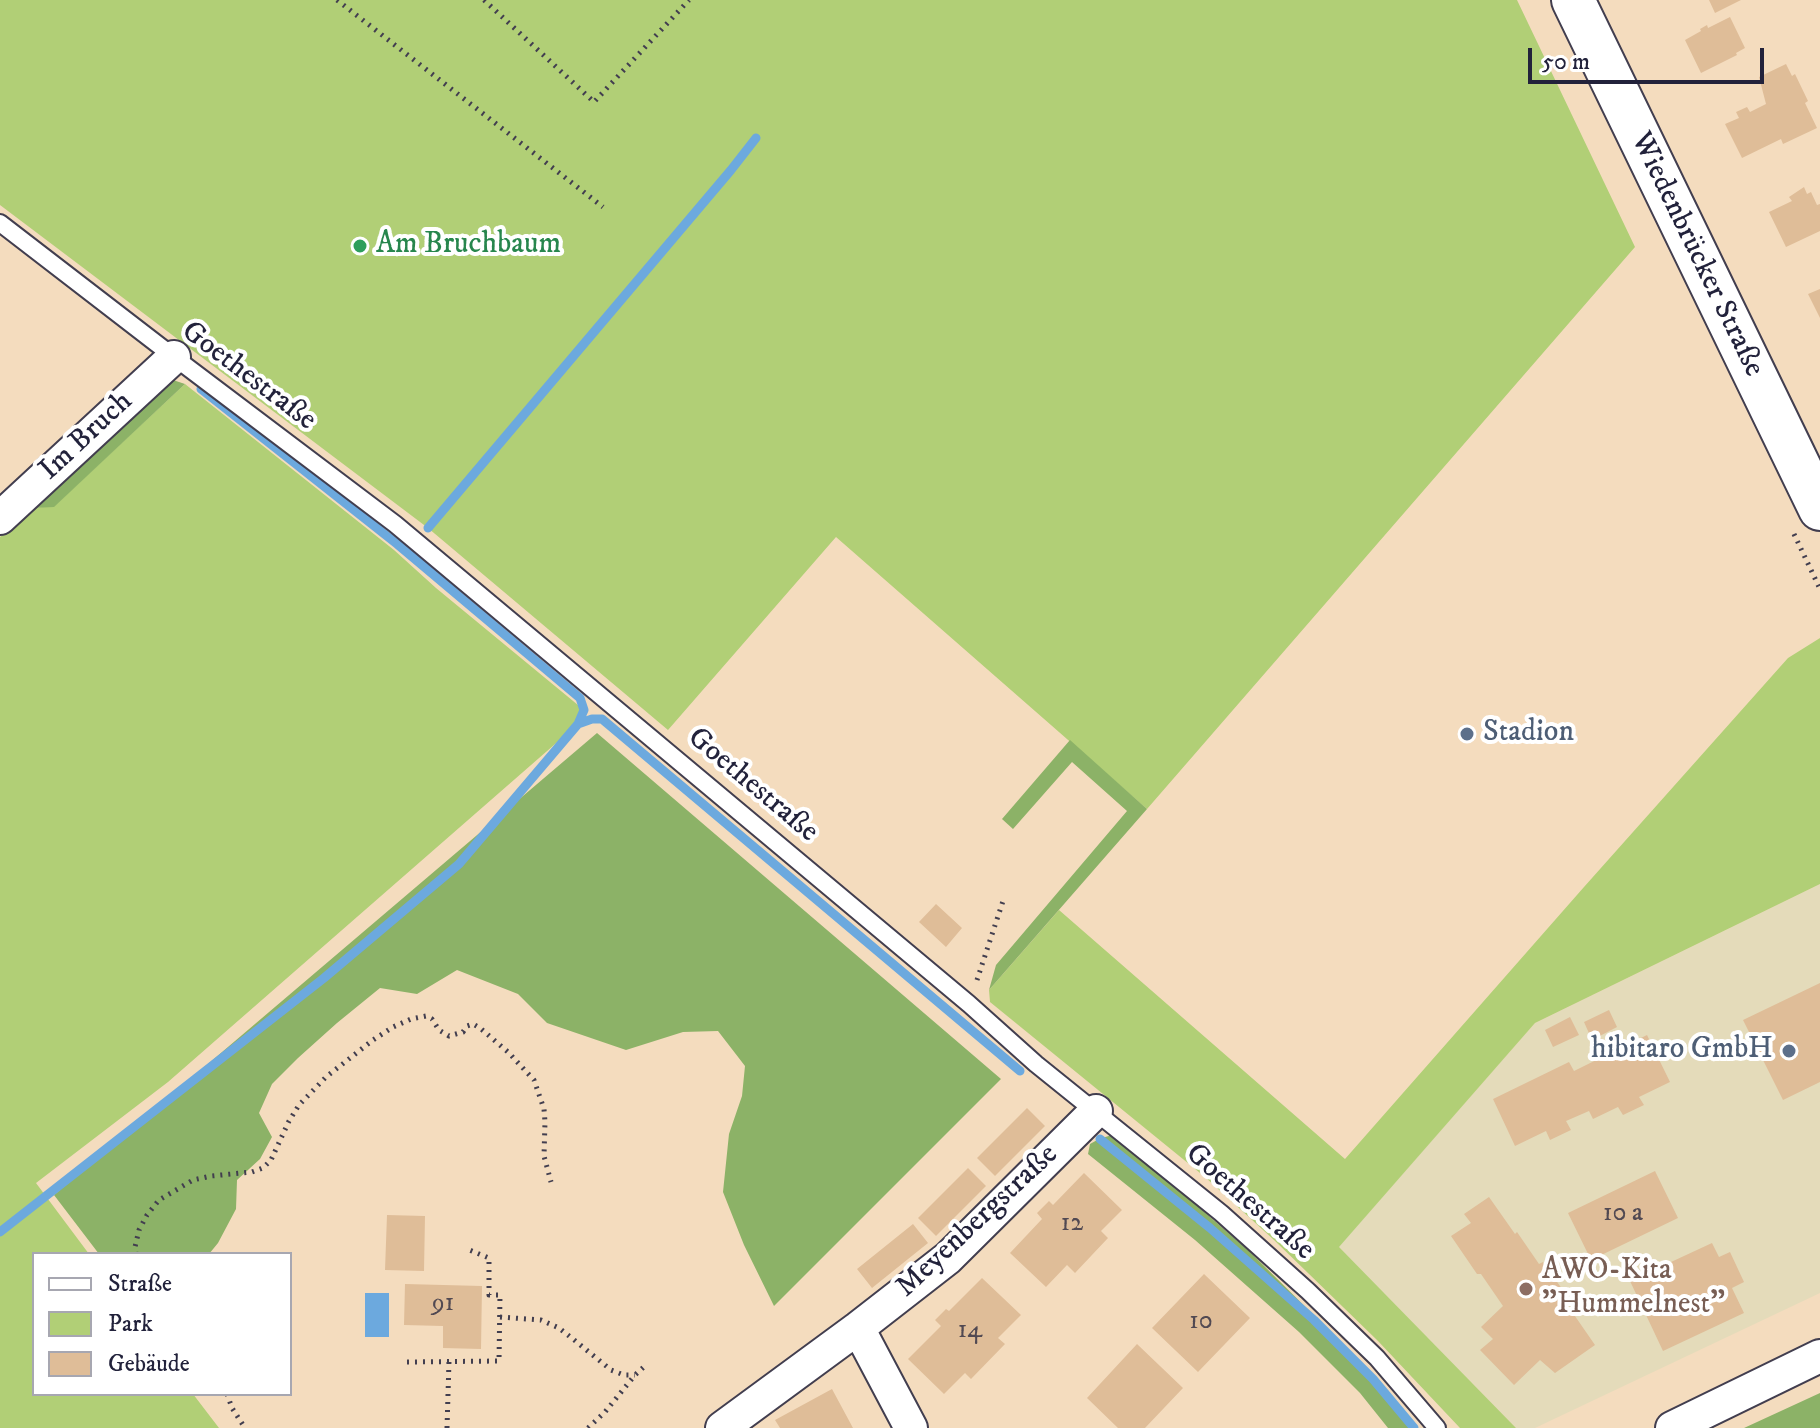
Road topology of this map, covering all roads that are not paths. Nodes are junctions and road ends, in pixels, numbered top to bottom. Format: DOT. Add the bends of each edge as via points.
graph roads {
  1 [pos="1573,0"];
  2 [pos="0,223"];
  3 [pos="174,357"];
  4 [pos="1820,509"];
  5 [pos="0,518"];
  6 [pos="1096,1111"];
  7 [pos="858,1328"];
  8 [pos="1820,1356"];
  9 [pos="722,1428"];
  10 [pos="911,1428"];
  11 [pos="1437,1428"];
  12 [pos="1672,1428"];
  1 -- 4 [label="street, Wiedenbrücker Straße"];
  2 -- 3 [label="lane, Goethestraße"];
  3 -- 5 [label="street, Im Bruch"];
  3 -- 6 [label="lane, Goethestraße" via="395,524"];
  6 -- 7 [label="street, Meyenbergstraße" via="948,1258"];
  6 -- 11 [label="lane, Goethestraße" via="1308,1291 1377,1358"];
  7 -- 9 [label="street, Meyenbergstraße"];
  7 -- 10 [label="street"];
  8 -- 12 [label="street"];
}
